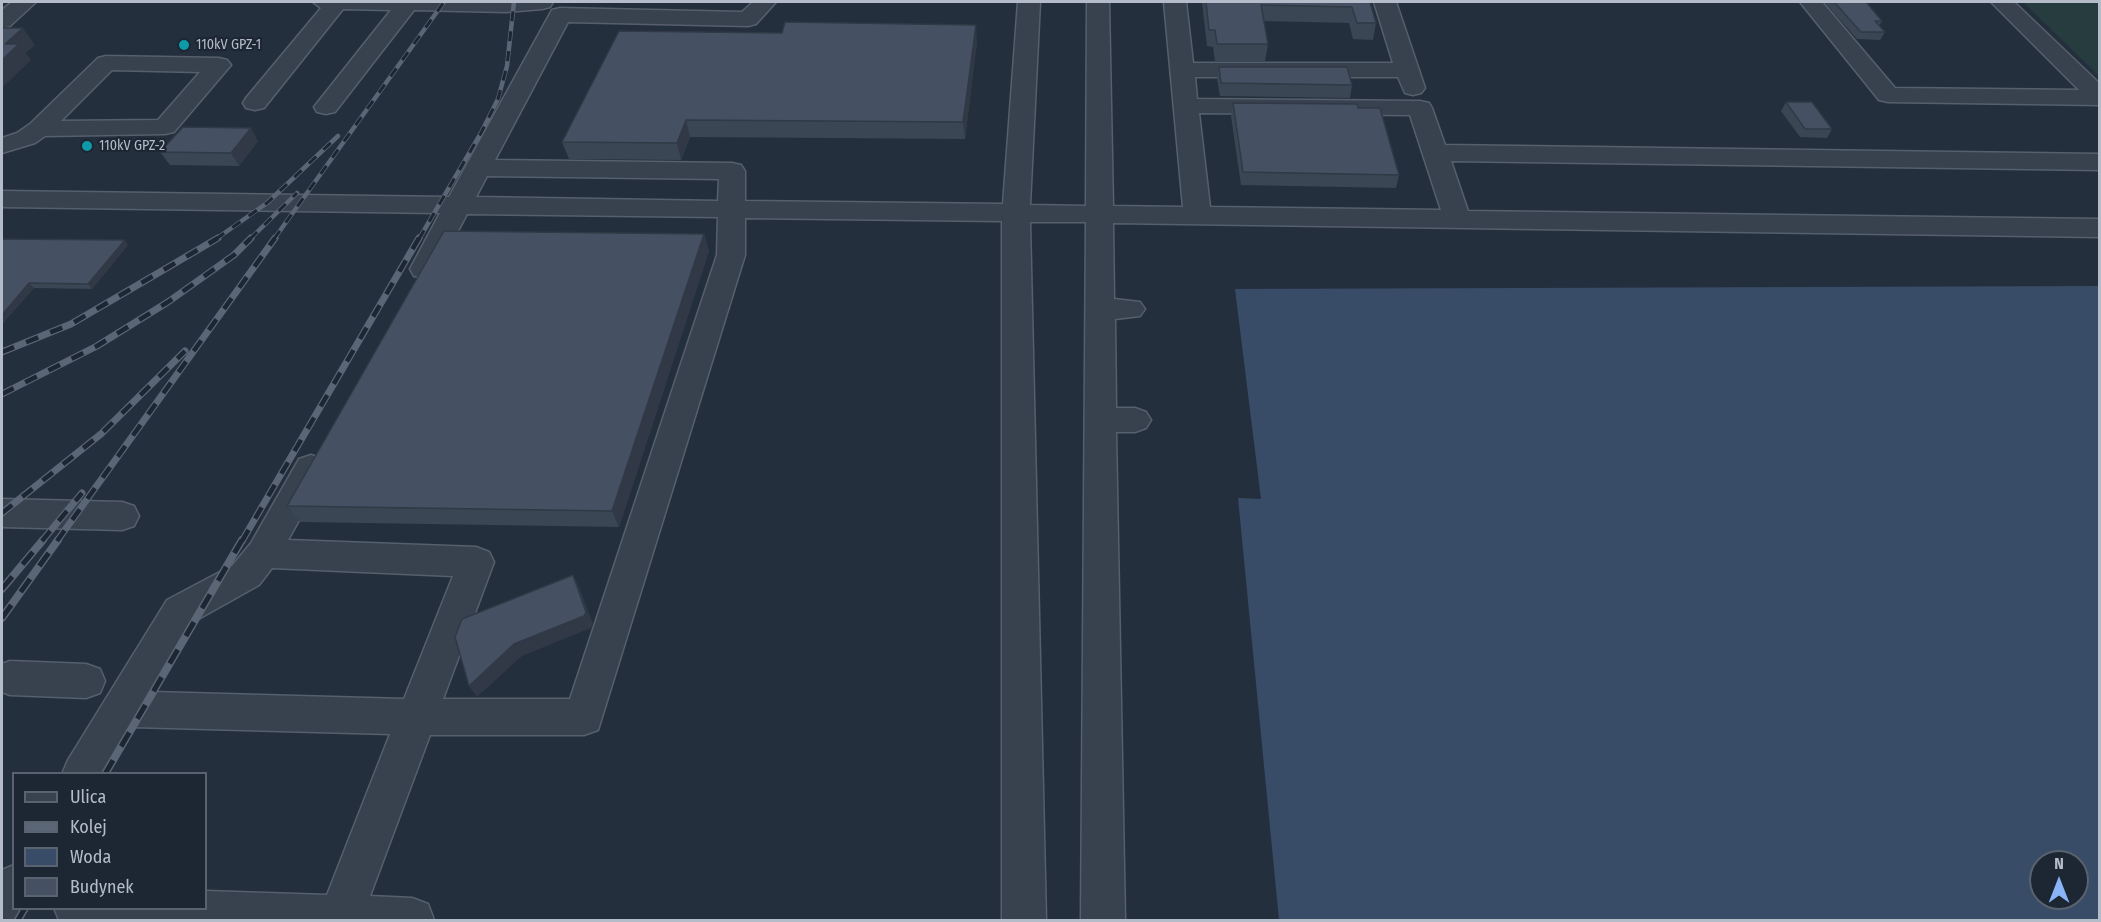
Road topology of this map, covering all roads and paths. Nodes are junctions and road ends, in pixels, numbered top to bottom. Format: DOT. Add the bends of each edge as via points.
graph roads {
  1 [pos="25,2"];
  2 [pos="324,2"];
  3 [pos="337,2"];
  4 [pos="765,2"];
  5 [pos="1029,2"];
  6 [pos="1098,2"];
  7 [pos="1175,2"];
  8 [pos="1384,2"];
  9 [pos="1811,2"];
  10 [pos="2002,2"];
  11 [pos="408,3"];
  12 [pos="548,7"];
  13 [pos="2,21"];
  14 [pos="1182,70"];
  15 [pos="1407,70"];
  16 [pos="2100,98"];
  17 [pos="255,103"];
  18 [pos="1186,106"];
  19 [pos="326,107"];
  20 [pos="1420,108"];
  21 [pos="39,129"];
  22 [pos="2,146"];
  23 [pos="1435,153"];
  24 [pos="2100,162"];
  25 [pos="480,168"];
  26 [pos="2,199"];
  27 [pos="460,205"];
  28 [pos="730,210"];
  29 [pos="1016,214"];
  30 [pos="1100,215"];
  31 [pos="1197,216"];
  32 [pos="1458,220"];
  33 [pos="2100,228"];
  34 [pos="408,297"];
  35 [pos="1101,420"];
  36 [pos="1135,420"];
  37 [pos="326,441"];
  38 [pos="2,513"];
  39 [pos="122,516"];
  40 [pos="263,553"];
  41 [pos="10,678"];
  42 [pos="86,681"];
  43 [pos="122,709"];
  44 [pos="417,717"];
  45 [pos="83,772"];
  46 [pos="12,889"];
  47 [pos="2,905"];
  48 [pos="100,910"];
  49 [pos="340,920"];
  50 [pos="412,921"];
  51 [pos="1024,921"];
  52 [pos="1103,921"];
  1 -- 13 [label="lane"];
  2 -- 3 [label="lane"];
  3 -- 11 [label="lane"];
  3 -- 17 [label="lane"];
  4 -- 12 [label="lane" via="748,19"];
  5 -- 29 [label="lane"];
  6 -- 30 [label="lane"];
  7 -- 14 [label="lane"];
  8 -- 15 [label="lane"];
  9 -- 16 [label="lane" via="1888,95"];
  10 -- 16 [label="lane"];
  11 -- 12 [label="lane"];
  11 -- 19 [label="lane"];
  12 -- 25 [label="lane"];
  14 -- 15 [label="lane"];
  14 -- 18 [label="lane"];
  15 -- 20 [label="lane"];
  18 -- 20 [label="lane"];
  18 -- 31 [label="lane"];
  20 -- 23 [label="lane"];
  21 -- 21 [label="lane" via="106,63 219,65 165,127"];
  21 -- 22 [label="lane"];
  23 -- 24 [label="lane"];
  23 -- 32 [label="lane"];
  25 -- 27 [label="lane"];
  25 -- 28 [label="lane" via="732,171"];
  26 -- 27 [label="lane"];
  27 -- 28 [label="lane"];
  27 -- 34 [label="lane"];
  28 -- 29 [label="lane"];
  28 -- 44 [label="lane" via="731,255 584,717"];
  29 -- 30 [label="lane"];
  29 -- 51 [label="lane"];
  30 -- 31 [label="lane"];
  30 -- 35 [label="lane" via="1115,309"];
  31 -- 32 [label="lane"];
  32 -- 33 [label="lane"];
  35 -- 36 [label="lane"];
  35 -- 52 [label="lane"];
  37 -- 40 [label="lane"];
  38 -- 39 [label="lane"];
  40 -- 43 [label="lane" via="246,575 180,611"];
  40 -- 44 [label="lane" via="476,562"];
  41 -- 42 [label="lane"];
  43 -- 44 [label="lane"];
  43 -- 45 [label="lane"];
  44 -- 49 [label="lane"];
  46 -- 47 [label="lane"];
  48 -- 49 [label="lane"];
  49 -- 50 [label="lane"];
}
